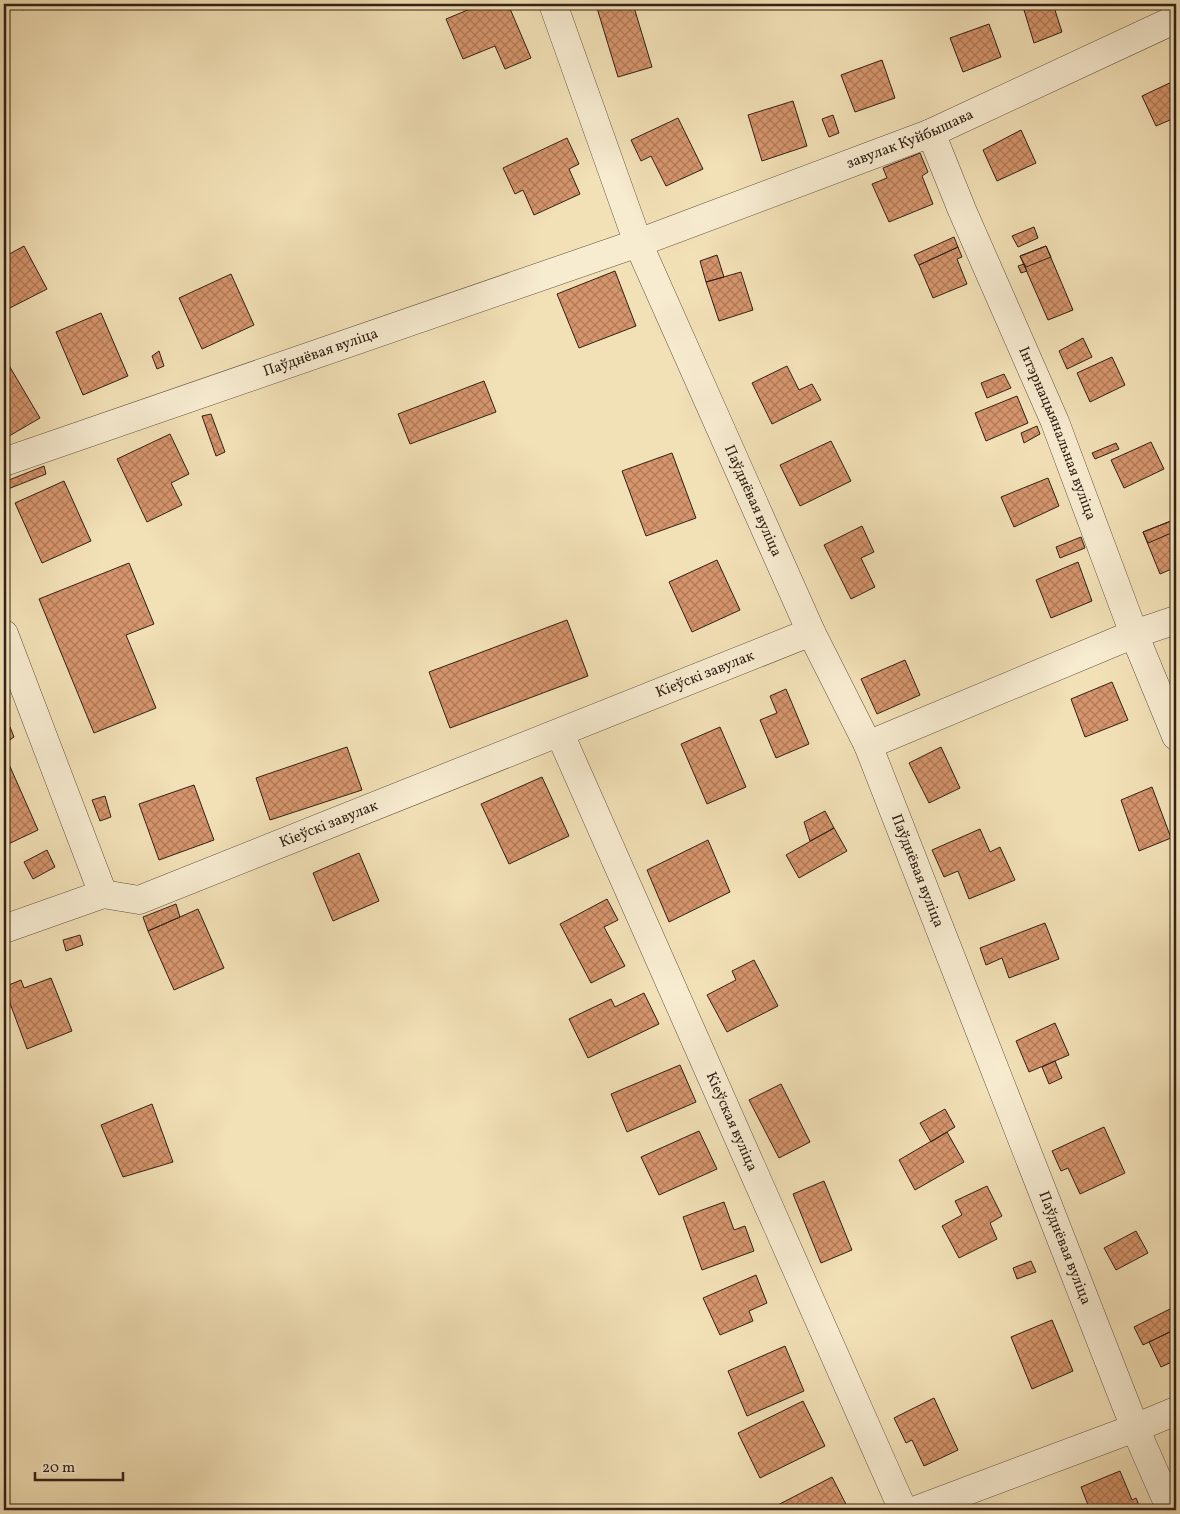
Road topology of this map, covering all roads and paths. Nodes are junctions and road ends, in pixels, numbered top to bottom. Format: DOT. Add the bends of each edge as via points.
graph roads {
  1 [pos="553,4"];
  2 [pos="1176,19"];
  3 [pos="931,133"];
  4 [pos="638,243"];
  5 [pos="4,462"];
  6 [pos="1176,620"];
  7 [pos="811,632"];
  8 [pos="4,634"];
  9 [pos="1134,634"];
  10 [pos="560,734"];
  11 [pos="1176,736"];
  12 [pos="868,745"];
  13 [pos="103,894"];
  14 [pos="4,929"];
  15 [pos="1176,1411"];
  16 [pos="1134,1428"];
  17 [pos="903,1510"];
  18 [pos="916,1510"];
  19 [pos="1170,1510"];
  1 -- 4 [label="street, Паўднёвая вуліца"];
  2 -- 3 [label="street, завулак Куйбышава"];
  3 -- 4 [label="street, завулак Куйбышава"];
  3 -- 9 [label="street, Інтэрнацыянальная вуліца" via="1055,422"];
  4 -- 5 [label="street, Паўднёвая вуліца"];
  4 -- 7 [label="street, Паўднёвая вуліца"];
  6 -- 9 [label="street"];
  7 -- 10 [label="street, Кіеўскі завулак"];
  7 -- 12 [label="street, Паўднёвая вуліца"];
  8 -- 13 [label="street"];
  9 -- 11 [label="street, Інтэрнацыянальная вуліца"];
  9 -- 12 [label="street"];
  10 -- 13 [label="street, Кіеўскі завулак" via="139,900"];
  10 -- 17 [label="street, Кіеўская вуліца"];
  12 -- 16 [label="street, Паўднёвая вуліца"];
  13 -- 14 [label="street"];
  15 -- 16 [label="street"];
  16 -- 18 [label="street"];
  16 -- 19 [label="street, Паўднёвая вуліца"];
}
